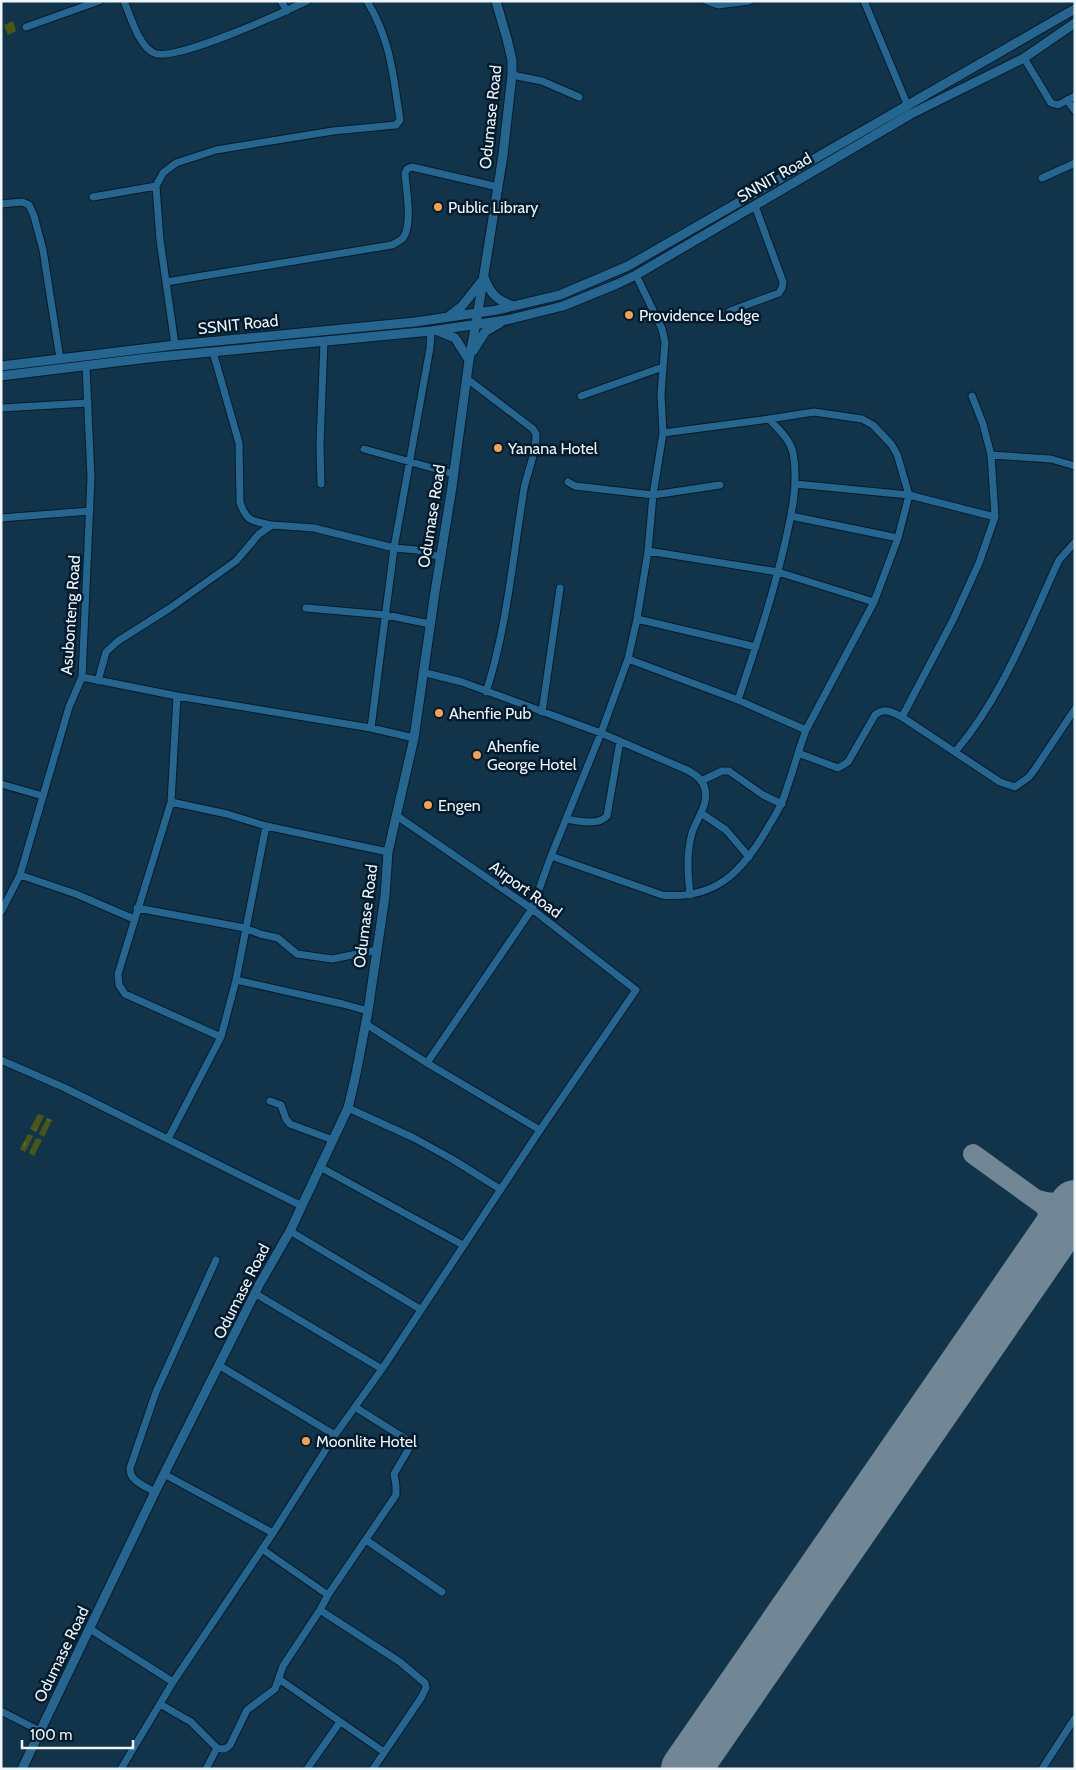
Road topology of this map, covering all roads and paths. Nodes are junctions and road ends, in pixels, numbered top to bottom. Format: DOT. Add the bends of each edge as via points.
graph roads {
  1 [pos="99,1"];
  2 [pos="124,1"];
  3 [pos="281,1"];
  4 [pos="307,1"];
  5 [pos="367,1"];
  6 [pos="496,1"];
  7 [pos="707,1"];
  8 [pos="749,1"];
  9 [pos="864,1"];
  10 [pos="1075,9"];
  11 [pos="287,11"];
  12 [pos="1075,23"];
  13 [pos="26,27"];
  14 [pos="1024,58"];
  15 [pos="512,75"];
  16 [pos="1075,96"];
  17 [pos="579,97"];
  18 [pos="1067,100"];
  19 [pos="907,104"];
  20 [pos="1075,111"];
  21 [pos="1075,163"];
  22 [pos="799,167"];
  23 [pos="782,177"];
  24 [pos="804,177"];
  25 [pos="1042,178"];
  26 [pos="156,186"];
  27 [pos="498,187"];
  28 [pos="787,187"];
  29 [pos="93,198"];
  30 [pos="1,204"];
  31 [pos="755,206"];
  32 [pos="636,275"];
  33 [pos="483,277"];
  34 [pos="166,282"];
  35 [pos="517,306"];
  36 [pos="730,311"];
  37 [pos="478,312"];
  38 [pos="448,317"];
  39 [pos="506,320"];
  40 [pos="476,324"];
  41 [pos="434,331"];
  42 [pos="324,341"];
  43 [pos="175,346"];
  44 [pos="213,352"];
  45 [pos="60,359"];
  46 [pos="469,360"];
  47 [pos="1,366"];
  48 [pos="86,366"];
  49 [pos="663,367"];
  50 [pos="1,376"];
  51 [pos="466,378"];
  52 [pos="581,396"];
  53 [pos="972,396"];
  54 [pos="88,403"];
  55 [pos="1,408"];
  56 [pos="769,419"];
  57 [pos="662,433"];
  58 [pos="364,450"];
  59 [pos="991,456"];
  60 [pos="408,462"];
  61 [pos="1075,466"];
  62 [pos="454,474"];
  63 [pos="568,482"];
  64 [pos="321,484"];
  65 [pos="720,484"];
  66 [pos="795,484"];
  67 [pos="653,495"];
  68 [pos="908,495"];
  69 [pos="90,511"];
  70 [pos="791,516"];
  71 [pos="1,518"];
  72 [pos="995,518"];
  73 [pos="272,525"];
  74 [pos="898,538"];
  75 [pos="1075,542"];
  76 [pos="394,548"];
  77 [pos="648,551"];
  78 [pos="440,558"];
  79 [pos="778,572"];
  80 [pos="560,588"];
  81 [pos="874,602"];
  82 [pos="306,608"];
  83 [pos="386,615"];
  84 [pos="637,619"];
  85 [pos="430,624"];
  86 [pos="756,647"];
  87 [pos="628,659"];
  88 [pos="422,672"];
  89 [pos="82,677"];
  90 [pos="98,681"];
  91 [pos="486,692"];
  92 [pos="177,696"];
  93 [pos="738,700"];
  94 [pos="1075,709"];
  95 [pos="542,712"];
  96 [pos="902,716"];
  97 [pos="371,728"];
  98 [pos="806,730"];
  99 [pos="601,733"];
  100 [pos="414,738"];
  101 [pos="620,741"];
  102 [pos="955,752"];
  103 [pos="798,753"];
  104 [pos="701,781"];
  105 [pos="1,784"];
  106 [pos="42,796"];
  107 [pos="171,802"];
  108 [pos="782,804"];
  109 [pos="701,813"];
  110 [pos="397,816"];
  111 [pos="566,819"];
  112 [pos="266,826"];
  113 [pos="388,852"];
  114 [pos="551,856"];
  115 [pos="749,857"];
  116 [pos="20,875"];
  117 [pos="690,895"];
  118 [pos="137,908"];
  119 [pos="532,908"];
  120 [pos="1,912"];
  121 [pos="134,919"];
  122 [pos="245,928"];
  123 [pos="377,950"];
  124 [pos="236,980"];
  125 [pos="368,1011"];
  126 [pos="366,1024"];
  127 [pos="221,1037"];
  128 [pos="1,1060"];
  129 [pos="427,1063"];
  130 [pos="270,1101"];
  131 [pos="348,1108"];
  132 [pos="540,1130"];
  133 [pos="168,1139"];
  134 [pos="333,1140"];
  135 [pos="320,1168"];
  136 [pos="500,1189"];
  137 [pos="302,1206"];
  138 [pos="290,1231"];
  139 [pos="463,1245"];
  140 [pos="216,1260"];
  141 [pos="256,1294"];
  142 [pos="420,1309"];
  143 [pos="220,1366"];
  144 [pos="382,1369"];
  145 [pos="354,1407"];
  146 [pos="335,1436"];
  147 [pos="164,1474"];
  148 [pos="155,1492"];
  149 [pos="273,1534"];
  150 [pos="366,1540"];
  151 [pos="262,1549"];
  152 [pos="442,1592"];
  153 [pos="328,1594"];
  154 [pos="320,1610"];
  155 [pos="90,1629"];
  156 [pos="279,1679"];
  157 [pos="173,1682"];
  158 [pos="160,1704"];
  159 [pos="1,1711"];
  160 [pos="340,1722"];
  161 [pos="1073,1723"];
  162 [pos="40,1731"];
  163 [pos="217,1748"];
  164 [pos="384,1752"];
  165 [pos="22,1769"];
  166 [pos="121,1769"];
  167 [pos="206,1769"];
  168 [pos="307,1769"];
  169 [pos="373,1769"];
  170 [pos="1042,1769"];
  1 -- 13 [label="street"];
  2 -- 11 [label="street" via="146,48 154,54 167,55 235,33"];
  3 -- 11 [label="street"];
  4 -- 11 [label="street"];
  5 -- 26 [label="street" via="379,20 390,55 399,123 216,150 176,163 163,173"];
  6 -- 15 [label="street, Odumase Road" via="512,60"];
  7 -- 8 [label="street" via="718,5"];
  9 -- 19 [label="street"];
  10 -- 19 [label="street, SNNIT Road"];
  12 -- 14 [label="street, SNNIT Road"];
  14 -- 18 [label="street" via="1051,103 1058,105"];
  14 -- 24 [label="street, SNNIT Road" via="911,114"];
  15 -- 17 [label="street" via="542,81"];
  15 -- 27 [label="street, Odumase Road"];
  16 -- 18 [label="street"];
  18 -- 20 [label="street"];
  19 -- 22 [label="street, SNNIT Road"];
  21 -- 25 [label="street"];
  22 -- 23 [label="street, SNNIT Road"];
  22 -- 24 [label="street"];
  23 -- 28 [label="street"];
  23 -- 35 [label="street, SNNIT Road" via="628,266 560,295"];
  24 -- 28 [label="street, SNNIT Road"];
  26 -- 29 [label="street"];
  26 -- 34 [label="street"];
  27 -- 33 [label="street, Odumase Road"];
  27 -- 34 [label="street" via="407,168 404,173 407,227 402,239 392,245"];
  28 -- 31 [label="street, SNNIT Road"];
  30 -- 45 [label="street" via="22,202 29,205 34,216 43,250"];
  31 -- 32 [label="street, SNNIT Road"];
  31 -- 36 [label="street" via="782,288 779,293"];
  32 -- 39 [label="street, SNNIT Road" via="563,306"];
  32 -- 49 [label="street" via="662,329 665,342"];
  33 -- 35 [label="street" via="494,296"];
  33 -- 37 [label="street, Odumase Road"];
  33 -- 38 [label="street" via="462,306"];
  34 -- 43 [label="street"];
  35 -- 37 [label="street, SNNIT Road"];
  37 -- 38 [label="street, SSNIT Road"];
  37 -- 40 [label="street, Odumase Road"];
  38 -- 43 [label="street, SSNIT Road"];
  39 -- 40 [label="street, SNNIT Road"];
  39 -- 46 [label="street" via="485,332"];
  40 -- 41 [label="street, SSNIT Road"];
  40 -- 46 [label="street, Odumase Road"];
  41 -- 42 [label="street, SSNIT Road"];
  41 -- 46 [label="street" via="455,338"];
  41 -- 60 [label="street"];
  42 -- 44 [label="street, SSNIT Road"];
  42 -- 64 [label="street"];
  43 -- 45 [label="street, SSNIT Road"];
  44 -- 48 [label="street, SSNIT Road"];
  44 -- 73 [label="street" via="238,443 242,509 250,520"];
  45 -- 47 [label="street, SSNIT Road"];
  46 -- 51 [label="street, Odumase Road"];
  48 -- 50 [label="street, SSNIT Road"];
  48 -- 54 [label="street, Asubonteng Road"];
  49 -- 52 [label="street"];
  49 -- 57 [label="street"];
  51 -- 62 [label="street, Odumase Road"];
  51 -- 91 [label="street" via="536,434 494,669"];
  53 -- 59 [label="street"];
  54 -- 55 [label="street"];
  54 -- 69 [label="street, Asubonteng Road"];
  56 -- 57 [label="street"];
  56 -- 66 [label="street" via="790,444"];
  56 -- 68 [label="street" via="814,412 862,419 873,425 897,454"];
  57 -- 67 [label="street"];
  58 -- 60 [label="street"];
  59 -- 61 [label="street" via="1051,459"];
  59 -- 72 [label="street"];
  60 -- 62 [label="street"];
  60 -- 76 [label="street"];
  62 -- 78 [label="street, Odumase Road"];
  63 -- 67 [label="street" via="575,486"];
  65 -- 67 [label="street"];
  66 -- 68 [label="street"];
  66 -- 70 [label="street"];
  67 -- 77 [label="street"];
  68 -- 72 [label="street"];
  68 -- 74 [label="street"];
  69 -- 71 [label="street"];
  69 -- 89 [label="street, Asubonteng Road"];
  70 -- 74 [label="street"];
  70 -- 79 [label="street"];
  72 -- 96 [label="street" via="953,620"];
  73 -- 76 [label="street" via="314,528"];
  73 -- 90 [label="street" via="236,561 118,641 106,652"];
  74 -- 81 [label="street"];
  75 -- 102 [label="street" via="1060,560 991,703"];
  76 -- 78 [label="street" via="417,550"];
  76 -- 83 [label="street"];
  77 -- 79 [label="street"];
  77 -- 84 [label="street"];
  78 -- 85 [label="street, Odumase Road"];
  79 -- 81 [label="street"];
  79 -- 86 [label="street"];
  80 -- 95 [label="street"];
  81 -- 98 [label="street"];
  82 -- 83 [label="street"];
  83 -- 85 [label="street"];
  83 -- 97 [label="street"];
  84 -- 86 [label="street"];
  84 -- 87 [label="street"];
  85 -- 88 [label="street, Odumase Road"];
  86 -- 93 [label="street"];
  87 -- 93 [label="street"];
  87 -- 99 [label="street"];
  88 -- 91 [label="street" via="447,677"];
  88 -- 100 [label="street, Odumase Road"];
  89 -- 90 [label="street"];
  89 -- 106 [label="street, Asubonteng Road" via="69,707"];
  90 -- 92 [label="street"];
  91 -- 95 [label="street"];
  92 -- 97 [label="street"];
  92 -- 107 [label="street"];
  93 -- 98 [label="street"];
  94 -- 102 [label="street" via="1035,769 1015,786 1000,782"];
  95 -- 99 [label="street"];
  96 -- 102 [label="street"];
  96 -- 103 [label="street" via="887,710 875,715 848,762 838,768"];
  97 -- 100 [label="street"];
  98 -- 103 [label="street"];
  99 -- 101 [label="street"];
  99 -- 111 [label="street"];
  100 -- 110 [label="street, Odumase Road"];
  101 -- 104 [label="street" via="687,770"];
  101 -- 111 [label="street" via="607,816 600,821"];
  103 -- 108 [label="street"];
  104 -- 108 [label="street" via="729,771"];
  104 -- 109 [label="street" via="706,790"];
  105 -- 106 [label="street"];
  106 -- 116 [label="street, Asubonteng Road"];
  107 -- 112 [label="street"];
  107 -- 118 [label="street"];
  108 -- 115 [label="street"];
  109 -- 115 [label="street" via="726,830"];
  109 -- 117 [label="street" via="692,833 687,865"];
  110 -- 113 [label="street, Odumase Road"];
  110 -- 119 [label="street, Airport Road"];
  111 -- 114 [label="street"];
  112 -- 113 [label="street"];
  112 -- 122 [label="street"];
  113 -- 123 [label="street, Odumase Road"];
  114 -- 117 [label="street" via="662,895"];
  114 -- 119 [label="street"];
  115 -- 117 [label="street" via="720,884 700,894"];
  116 -- 120 [label="street, Asubonteng Road"];
  116 -- 121 [label="street"];
  118 -- 121 [label="street"];
  118 -- 122 [label="street"];
  119 -- 129 [label="street"];
  119 -- 132 [label="street, Airport Road" via="636,990"];
  121 -- 127 [label="street" via="118,974 118,985 125,994"];
  122 -- 123 [label="street" via="278,938 297,954 332,959"];
  122 -- 124 [label="street"];
  123 -- 125 [label="street, Odumase Road"];
  124 -- 125 [label="street"];
  124 -- 127 [label="street"];
  125 -- 126 [label="street, Odumase Road"];
  126 -- 129 [label="street"];
  126 -- 131 [label="street, Odumase Road"];
  127 -- 133 [label="street"];
  128 -- 133 [label="street"];
  129 -- 132 [label="street"];
  130 -- 134 [label="street" via="281,1106 290,1124"];
  131 -- 134 [label="street, Odumase Road"];
  131 -- 136 [label="street" via="414,1138"];
  132 -- 136 [label="street"];
  133 -- 137 [label="street"];
  134 -- 135 [label="street, Odumase Road"];
  135 -- 137 [label="street, Odumase Road"];
  135 -- 139 [label="street"];
  136 -- 139 [label="street"];
  137 -- 138 [label="street, Odumase Road"];
  138 -- 141 [label="street, Odumase Road"];
  138 -- 142 [label="street"];
  139 -- 142 [label="street"];
  140 -- 148 [label="street" via="156,1392 130,1468 132,1479"];
  141 -- 143 [label="street, Odumase Road"];
  141 -- 144 [label="street"];
  142 -- 144 [label="street"];
  143 -- 146 [label="street"];
  143 -- 147 [label="street, Odumase Road"];
  144 -- 145 [label="street"];
  145 -- 146 [label="street"];
  145 -- 150 [label="street" via="411,1445 394,1474 396,1496"];
  146 -- 149 [label="street"];
  147 -- 148 [label="street, Odumase Road"];
  147 -- 149 [label="street"];
  148 -- 155 [label="street, Odumase Road"];
  149 -- 151 [label="street"];
  150 -- 152 [label="street"];
  150 -- 153 [label="street"];
  151 -- 153 [label="street"];
  151 -- 157 [label="street"];
  153 -- 154 [label="street"];
  154 -- 156 [label="street" via="283,1666"];
  154 -- 164 [label="street" via="400,1662 425,1683 421,1698"];
  155 -- 157 [label="street"];
  155 -- 162 [label="street, Odumase Road"];
  156 -- 160 [label="street"];
  156 -- 163 [label="street" via="275,1689 248,1710 226,1749"];
  157 -- 158 [label="street"];
  158 -- 163 [label="street" via="191,1722"];
  158 -- 166 [label="street"];
  159 -- 162 [label="street"];
  160 -- 164 [label="street"];
  160 -- 168 [label="street"];
  161 -- 170 [label="street"];
  162 -- 165 [label="street, Odumase Road"];
  163 -- 167 [label="street"];
  164 -- 169 [label="street"];
}
